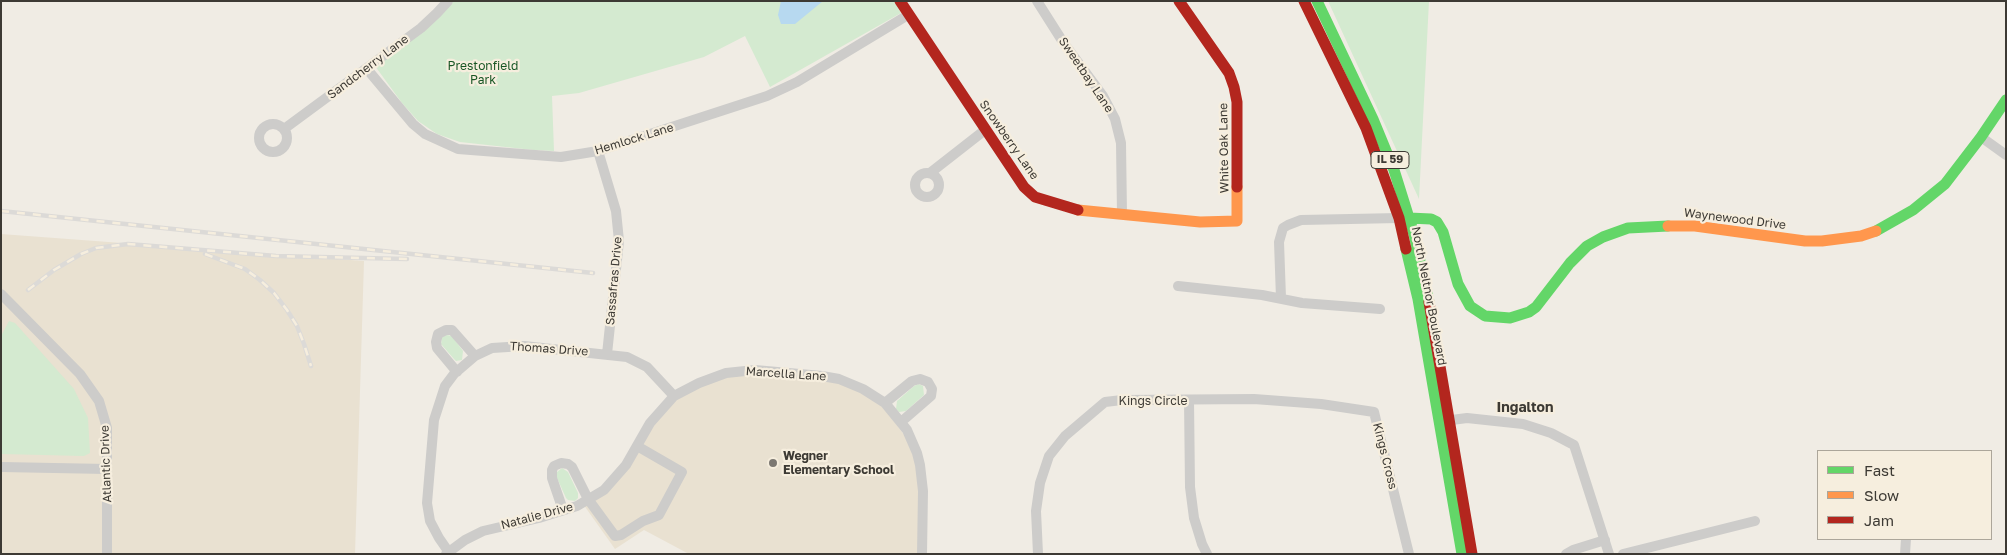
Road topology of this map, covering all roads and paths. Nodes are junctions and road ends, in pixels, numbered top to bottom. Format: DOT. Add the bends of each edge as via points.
graph roads {
  1 [pos="448,1"];
  2 [pos="900,1"];
  3 [pos="1037,1"];
  4 [pos="1179,1"];
  5 [pos="1304,1"];
  6 [pos="1317,1"];
  7 [pos="908,15"];
  8 [pos="367,68"];
  9 [pos="2006,100"];
  10 [pos="284,129"];
  11 [pos="985,130"];
  12 [pos="1982,137"];
  13 [pos="598,152"];
  14 [pos="2006,155"];
  15 [pos="930,173"];
  16 [pos="1122,214"];
  17 [pos="1404,218"];
  18 [pos="1238,221"];
  19 [pos="1178,286"];
  20 [pos="1,294"];
  21 [pos="1281,298"];
  22 [pos="1380,310"];
  23 [pos="607,354"];
  24 [pos="475,356"];
  25 [pos="457,372"];
  26 [pos="674,396"];
  27 [pos="1189,400"];
  28 [pos="1258,400"];
  29 [pos="885,403"];
  30 [pos="1444,421"];
  31 [pos="901,422"];
  32 [pos="637,446"];
  33 [pos="1,467"];
  34 [pos="107,469"];
  35 [pos="588,499"];
  36 [pos="563,510"];
  37 [pos="1755,521"];
  38 [pos="1605,540"];
  39 [pos="1906,540"];
  40 [pos="447,552"];
  41 [pos="108,554"];
  42 [pos="922,554"];
  43 [pos="1038,554"];
  44 [pos="1207,554"];
  45 [pos="1409,554"];
  46 [pos="1462,554"];
  47 [pos="1472,554"];
  48 [pos="1566,554"];
  49 [pos="1609,554"];
  50 [pos="1622,554"];
  51 [pos="1906,554"];
  1 -- 8 [label="street, Sandcherry Lane" via="421,28"];
  2 -- 7 [label="street, Snowberry Lane"];
  3 -- 16 [label="street, Sweetbay Lane" via="1103,96 1115,119 1121,143"];
  4 -- 18 [label="street, White Oak Lane" via="1229,73 1234,87 1238,102"];
  5 -- 17 [label="street, North Neltnor Boulevard / IL 59" via="1358,110"];
  6 -- 17 [label="street, North Neltnor Boulevard / IL 59" via="1394,170"];
  7 -- 11 [label="street, Snowberry Lane"];
  7 -- 13 [label="street, Hemlock Lane" via="797,82 767,96"];
  8 -- 10 [label="street, Sandcherry Lane"];
  8 -- 13 [label="street, Hemlock Lane" via="413,124 425,134 458,149 560,157"];
  9 -- 12 [label="street, Waynewood Drive"];
  11 -- 15 [label="street"];
  11 -- 16 [label="street, Snowberry Lane" via="1024,187 1036,197 1078,210"];
  12 -- 14 [label="street"];
  12 -- 17 [label="street, Waynewood Drive" via="1945,184 1913,210 1869,234 1805,241 1694,226 1628,228 1587,246 1536,307 1510,318 1486,316 1470,306 1458,284 1438,222 1432,218"];
  13 -- 23 [label="street, Sassafras Drive" via="616,211 619,241"];
  16 -- 18 [label="street, Snowberry Lane" via="1200,222"];
  17 -- 21 [label="street, Waynewood Drive" via="1301,220 1283,228 1280,242"];
  17 -- 30 [label="street, North Neltnor Boulevard / IL 59" via="1412,274 1428,329"];
  19 -- 21 [label="street"];
  20 -- 34 [label="street, Atlantic Drive" via="80,374 99,401 106,428"];
  21 -- 22 [label="street"];
  23 -- 24 [label="street, Thomas Drive" via="512,346 492,348"];
  23 -- 26 [label="street, Thomas Drive" via="640,362"];
  24 -- 25 [label="street, Thomas Drive"];
  24 -- 25 [label="street" via="452,330 438,334 437,348"];
  25 -- 40 [label="street, Thomas Drive" via="445,386 436,409 426,494 430,521"];
  26 -- 29 [label="street, Marcella Lane" via="726,373 755,370 839,379 863,388"];
  26 -- 32 [label="street, Natalie Drive" via="650,423"];
  27 -- 28 [label="street, Kings Circle"];
  27 -- 43 [label="street, Kings Circle" via="1105,402 1065,436 1049,456 1040,483 1036,511"];
  27 -- 44 [label="street" via="1190,489 1194,518"];
  28 -- 45 [label="street, Kings Cross" via="1321,404 1374,412"];
  29 -- 31 [label="street, Marcella Lane"];
  29 -- 31 [label="street" via="912,381 928,382 932,388 931,396"];
  30 -- 38 [label="street" via="1467,418 1523,424 1574,445"];
  30 -- 46 [label="street, North Neltnor Boulevard / IL 59"];
  30 -- 47 [label="street, North Neltnor Boulevard / IL 59"];
  31 -- 42 [label="street, Marcella Lane" via="915,447 921,471"];
  32 -- 35 [label="street, Natalie Drive" via="626,465 604,490"];
  32 -- 35 [label="street" via="682,472 659,515 614,536"];
  33 -- 34 [label="street"];
  34 -- 41 [label="street, Atlantic Drive"];
  35 -- 36 [label="street, Natalie Drive"];
  35 -- 36 [label="street" via="572,467 560,463 554,466 552,478"];
  36 -- 40 [label="street, Natalie Drive" via="483,531"];
  37 -- 50 [label="street"];
  38 -- 48 [label="street"];
  38 -- 49 [label="street"];
  39 -- 51 [label="street"];
}
